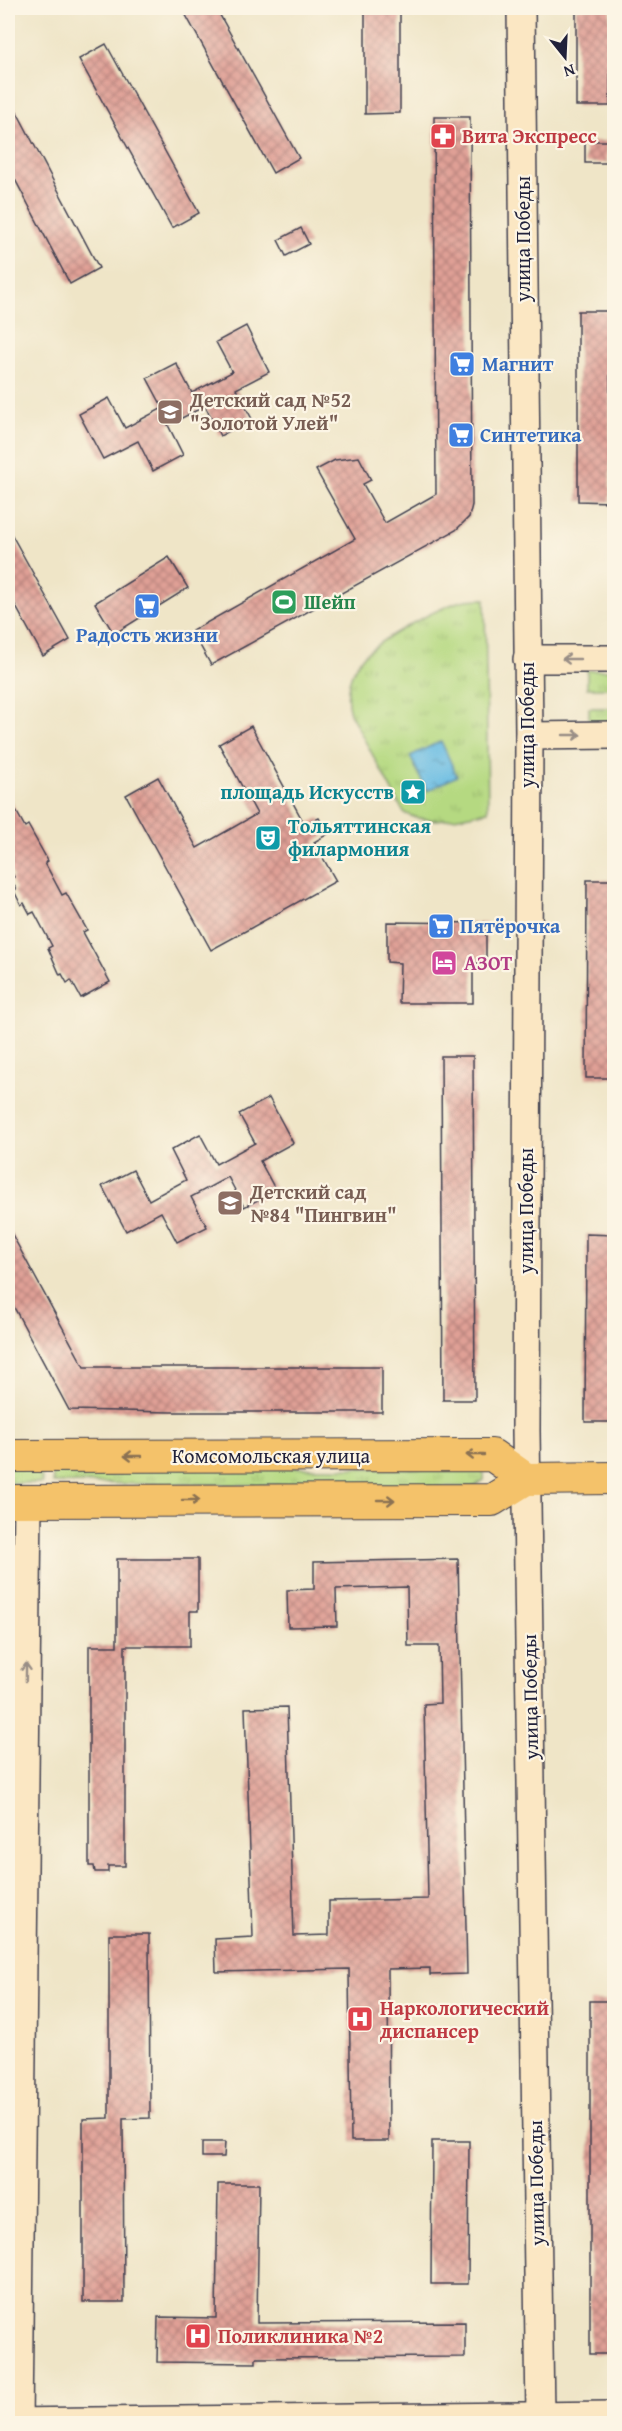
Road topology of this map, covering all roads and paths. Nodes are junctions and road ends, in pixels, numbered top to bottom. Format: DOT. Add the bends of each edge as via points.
graph roads {
  1 [pos="521,8"];
  2 [pos="527,659"];
  3 [pos="615,659"];
  4 [pos="615,735"];
  5 [pos="529,736"];
  6 [pos="8,1456"];
  7 [pos="526,1479"];
  8 [pos="615,1479"];
  9 [pos="18,1500"];
  10 [pos="540,2415"];
  11 [pos="611,2418"];
  12 [pos="15,2422"];
  1 -- 2 [label="main road, улица Победы"];
  3 -- 2 [label="main road, one-way"];
  2 -- 5 [label="main road, улица Победы"];
  5 -- 4 [label="main road, one-way"];
  5 -- 7 [label="main road, улица Победы"];
  7 -- 6 [label="main road, Комсомольская улица, one-way" via="492,1455"];
  7 -- 8 [label="main road"];
  9 -- 7 [label="main road, one-way" via="492,1500"];
  7 -- 10 [label="main road, улица Победы"];
  12 -- 9 [label="main road, one-way"];
  10 -- 11 [label="main road"];
  10 -- 12 [label="main road"];
}
